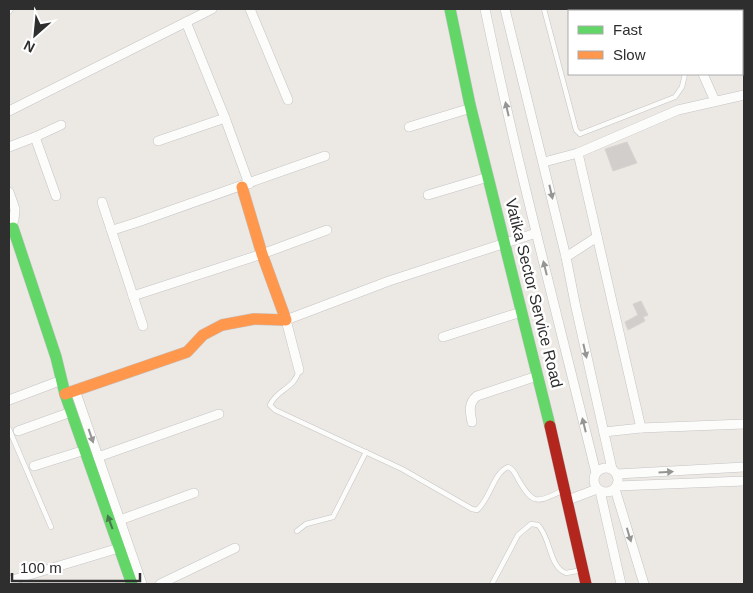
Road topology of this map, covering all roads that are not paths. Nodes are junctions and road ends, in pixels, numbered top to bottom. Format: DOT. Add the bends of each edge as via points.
graph roads {
  1 [pos="11,9"];
  2 [pos="212,9"];
  3 [pos="250,9"];
  4 [pos="450,9"];
  5 [pos="485,9"];
  6 [pos="505,9"];
  7 [pos="544,9"];
  8 [pos="9,12"];
  9 [pos="186,22"];
  10 [pos="685,75"];
  11 [pos="703,75"];
  12 [pos="744,95"];
  13 [pos="288,100"];
  14 [pos="715,101"];
  15 [pos="471,108"];
  16 [pos="9,111"];
  17 [pos="225,118"];
  18 [pos="61,125"];
  19 [pos="409,127"];
  20 [pos="35,137"];
  21 [pos="158,141"];
  22 [pos="9,147"];
  23 [pos="578,152"];
  24 [pos="325,156"];
  25 [pos="544,162"];
  26 [pos="488,177"];
  27 [pos="246,185"];
  28 [pos="9,192"];
  29 [pos="428,195"];
  30 [pos="56,196"];
  31 [pos="102,202"];
  32 [pos="10,226"];
  33 [pos="111,229"];
  34 [pos="327,230"];
  35 [pos="536,233"];
  36 [pos="597,237"];
  37 [pos="505,244"];
  38 [pos="262,254"];
  39 [pos="566,258"];
  40 [pos="133,296"];
  41 [pos="521,312"];
  42 [pos="286,320"];
  43 [pos="143,326"];
  44 [pos="443,337"];
  45 [pos="299,370"];
  46 [pos="537,376"];
  47 [pos="62,380"];
  48 [pos="70,392"];
  49 [pos="9,400"];
  50 [pos="71,412"];
  51 [pos="219,414"];
  52 [pos="472,422"];
  53 [pos="744,424"];
  54 [pos="641,428"];
  55 [pos="13,430"];
  56 [pos="604,432"];
  57 [pos="84,450"];
  58 [pos="366,452"];
  59 [pos="98,457"];
  60 [pos="34,466"];
  61 [pos="744,467"];
  62 [pos="596,472"];
  63 [pos="614,472"];
  64 [pos="744,481"];
  65 [pos="616,487"];
  66 [pos="599,490"];
  67 [pos="194,493"];
  68 [pos="566,495"];
  69 [pos="120,520"];
  70 [pos="51,527"];
  71 [pos="296,531"];
  72 [pos="120,548"];
  73 [pos="235,548"];
  74 [pos="583,570"];
  75 [pos="9,582"];
  76 [pos="132,584"];
  77 [pos="142,584"];
  78 [pos="160,584"];
  79 [pos="492,584"];
  80 [pos="586,584"];
  81 [pos="621,584"];
  82 [pos="644,584"];
  1 -- 8 [label="lane"];
  2 -- 9 [label="street"];
  3 -- 13 [label="street"];
  4 -- 15 [label="street, Vatika Sector Service Road"];
  35 -- 5 [label="street, one-way"];
  6 -- 25 [label="street"];
  7 -- 10 [label="lane" via="576,130 580,134 675,97"];
  9 -- 16 [label="street"];
  9 -- 17 [label="street"];
  11 -- 14 [label="street"];
  12 -- 14 [label="street"];
  14 -- 23 [label="street" via="678,110"];
  15 -- 19 [label="street"];
  15 -- 26 [label="street, Vatika Sector Service Road"];
  17 -- 21 [label="street"];
  17 -- 27 [label="street"];
  18 -- 20 [label="street"];
  20 -- 22 [label="street"];
  20 -- 30 [label="street"];
  23 -- 25 [label="street"];
  23 -- 36 [label="street"];
  24 -- 27 [label="street"];
  25 -- 39 [label="street, one-way"];
  26 -- 29 [label="street"];
  26 -- 37 [label="street, Vatika Sector Service Road"];
  27 -- 33 [label="street"];
  27 -- 38 [label="street"];
  28 -- 32 [label="street" via="15,209"];
  31 -- 33 [label="street"];
  32 -- 47 [label="street"];
  33 -- 40 [label="street"];
  34 -- 38 [label="street"];
  35 -- 37 [label="street"];
  62 -- 35 [label="street, one-way"];
  36 -- 39 [label="street"];
  36 -- 54 [label="street"];
  37 -- 41 [label="street, Vatika Sector Service Road"];
  37 -- 42 [label="street" via="389,281"];
  38 -- 40 [label="street"];
  38 -- 42 [label="street"];
  39 -- 56 [label="street, one-way"];
  40 -- 43 [label="street"];
  41 -- 44 [label="street"];
  41 -- 46 [label="street, Vatika Sector Service Road"];
  42 -- 45 [label="street"];
  42 -- 48 [label="street" via="249,318 224,324 201,337 187,352"];
  45 -- 58 [label="lane" via="296,381 273,398 270,405"];
  46 -- 52 [label="street" via="477,396 470,408"];
  46 -- 68 [label="street, Vatika Sector Service Road"];
  47 -- 48 [label="street"];
  47 -- 49 [label="street"];
  48 -- 50 [label="street"];
  48 -- 59 [label="street, one-way"];
  50 -- 55 [label="street"];
  50 -- 57 [label="street"];
  51 -- 59 [label="street"];
  53 -- 54 [label="street"];
  54 -- 56 [label="street"];
  55 -- 70 [label="lane"];
  56 -- 63 [label="street"];
  57 -- 60 [label="street"];
  72 -- 57 [label="street, one-way"];
  58 -- 68 [label="lane" via="476,510 501,472 508,467 534,499"];
  58 -- 71 [label="lane" via="333,517 306,524"];
  59 -- 69 [label="street"];
  63 -- 61 [label="street, one-way"];
  62 -- 63 [label="street" via="603,468"];
  62 -- 66 [label="street" via="594,479"];
  63 -- 65 [label="street"];
  64 -- 65 [label="street"];
  65 -- 66 [label="street" via="608,492"];
  65 -- 82 [label="street, one-way"];
  66 -- 68 [label="street"];
  66 -- 81 [label="street"];
  67 -- 69 [label="street"];
  68 -- 74 [label="street, Vatika Sector Service Road"];
  69 -- 77 [label="street"];
  72 -- 75 [label="street"];
  72 -- 76 [label="street"];
  73 -- 78 [label="street"];
  74 -- 79 [label="lane" via="562,572 556,566 544,532 538,525 531,524 518,535"];
  74 -- 80 [label="street, Vatika Sector Service Road"];
}
